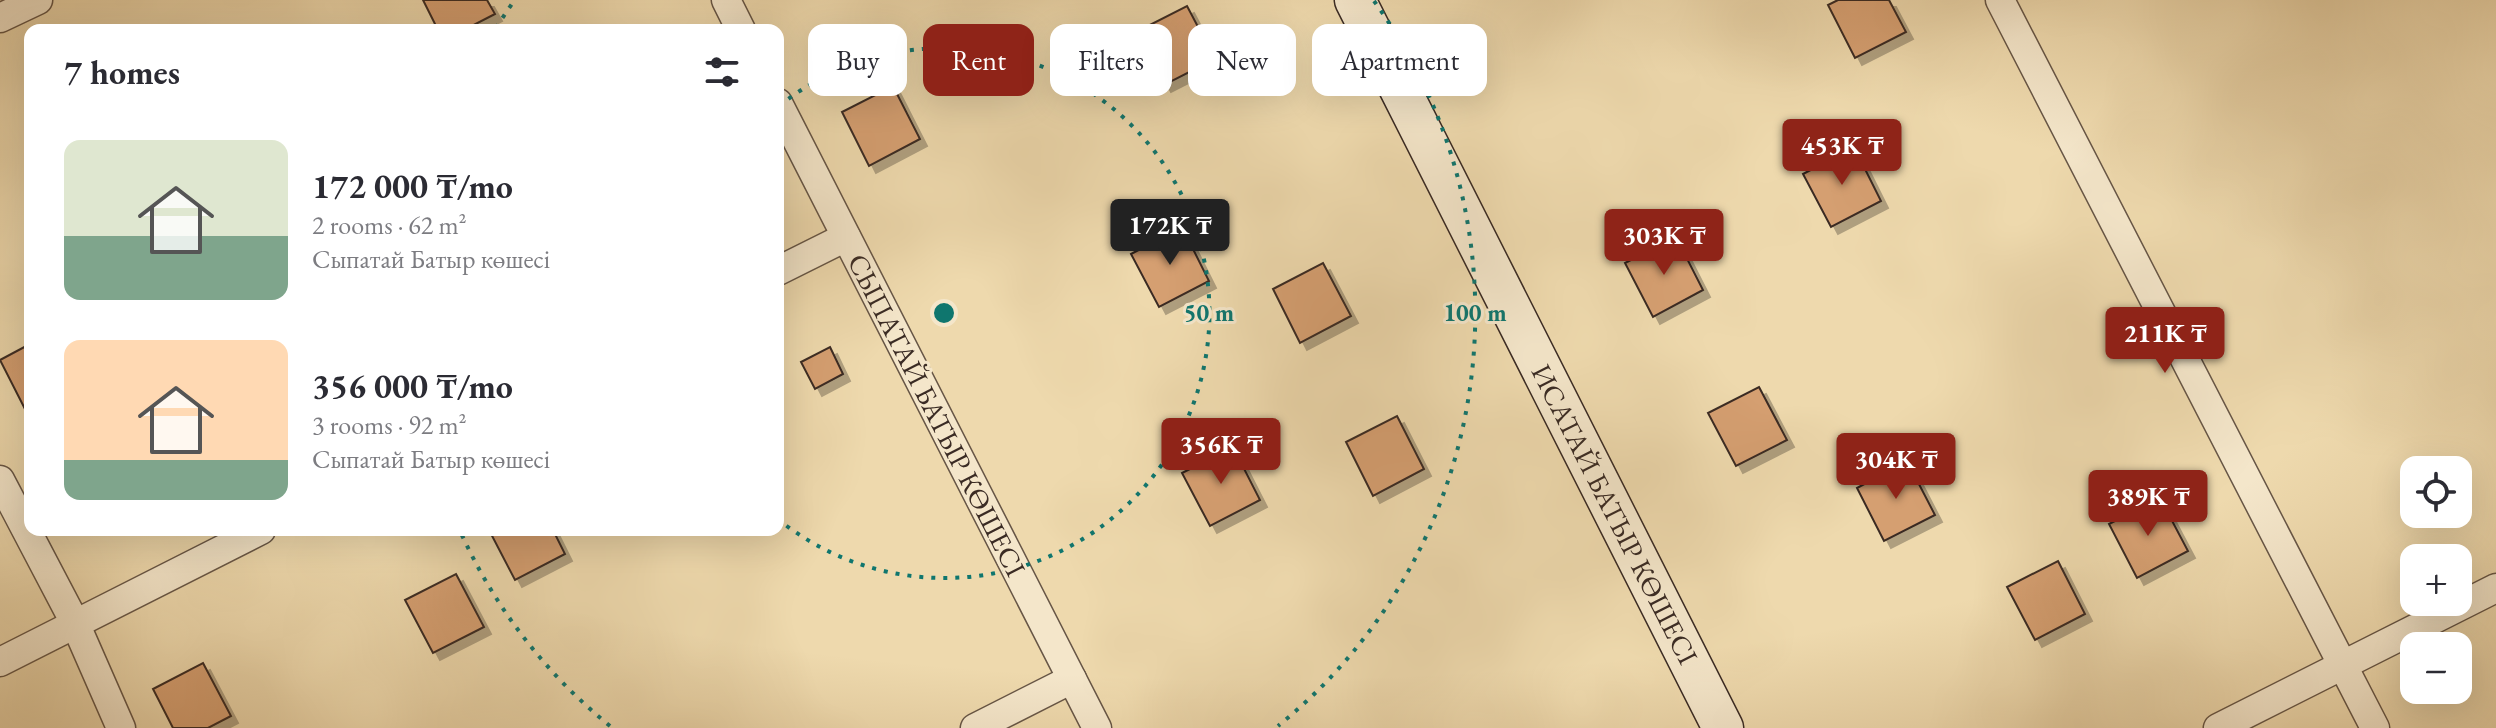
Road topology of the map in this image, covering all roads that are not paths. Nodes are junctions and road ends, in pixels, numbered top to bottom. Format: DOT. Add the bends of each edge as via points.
graph roads {
  1 [pos="38,0"];
  2 [pos="726,0"];
  3 [pos="1355,0"];
  4 [pos="2000,0"];
  5 [pos="0,18"];
  6 [pos="738,24"];
  7 [pos="784,115"];
  8 [pos="846,237"];
  9 [pos="784,268"];
  10 [pos="0,480"];
  11 [pos="24,526"];
  12 [pos="29,536"];
  13 [pos="249,536"];
  14 [pos="2496,588"];
  15 [pos="75,623"];
  16 [pos="0,662"];
  17 [pos="2344,665"];
  18 [pos="1072,679"];
  19 [pos="121,728"];
  20 [pos="975,728"];
  21 [pos="1097,728"];
  22 [pos="1723,728"];
  23 [pos="2218,728"];
  24 [pos="2375,728"];
  1 -- 5 [label="street"];
  2 -- 6 [label="street"];
  3 -- 22 [label="street, ИСАТАЙ БАТЫР КӨШЕСІ"];
  4 -- 17 [label="street"];
  7 -- 8 [label="street, СЫПАТАЙ БАТЫР КӨШЕСІ"];
  8 -- 9 [label="street"];
  8 -- 18 [label="street, СЫПАТАЙ БАТЫР КӨШЕСІ"];
  10 -- 11 [label="street"];
  12 -- 15 [label="street"];
  13 -- 15 [label="street"];
  14 -- 17 [label="street"];
  15 -- 16 [label="street"];
  15 -- 19 [label="street"];
  17 -- 23 [label="street"];
  17 -- 24 [label="street"];
  18 -- 20 [label="street"];
  18 -- 21 [label="street, СЫПАТАЙ БАТЫР КӨШЕСІ"];
}
